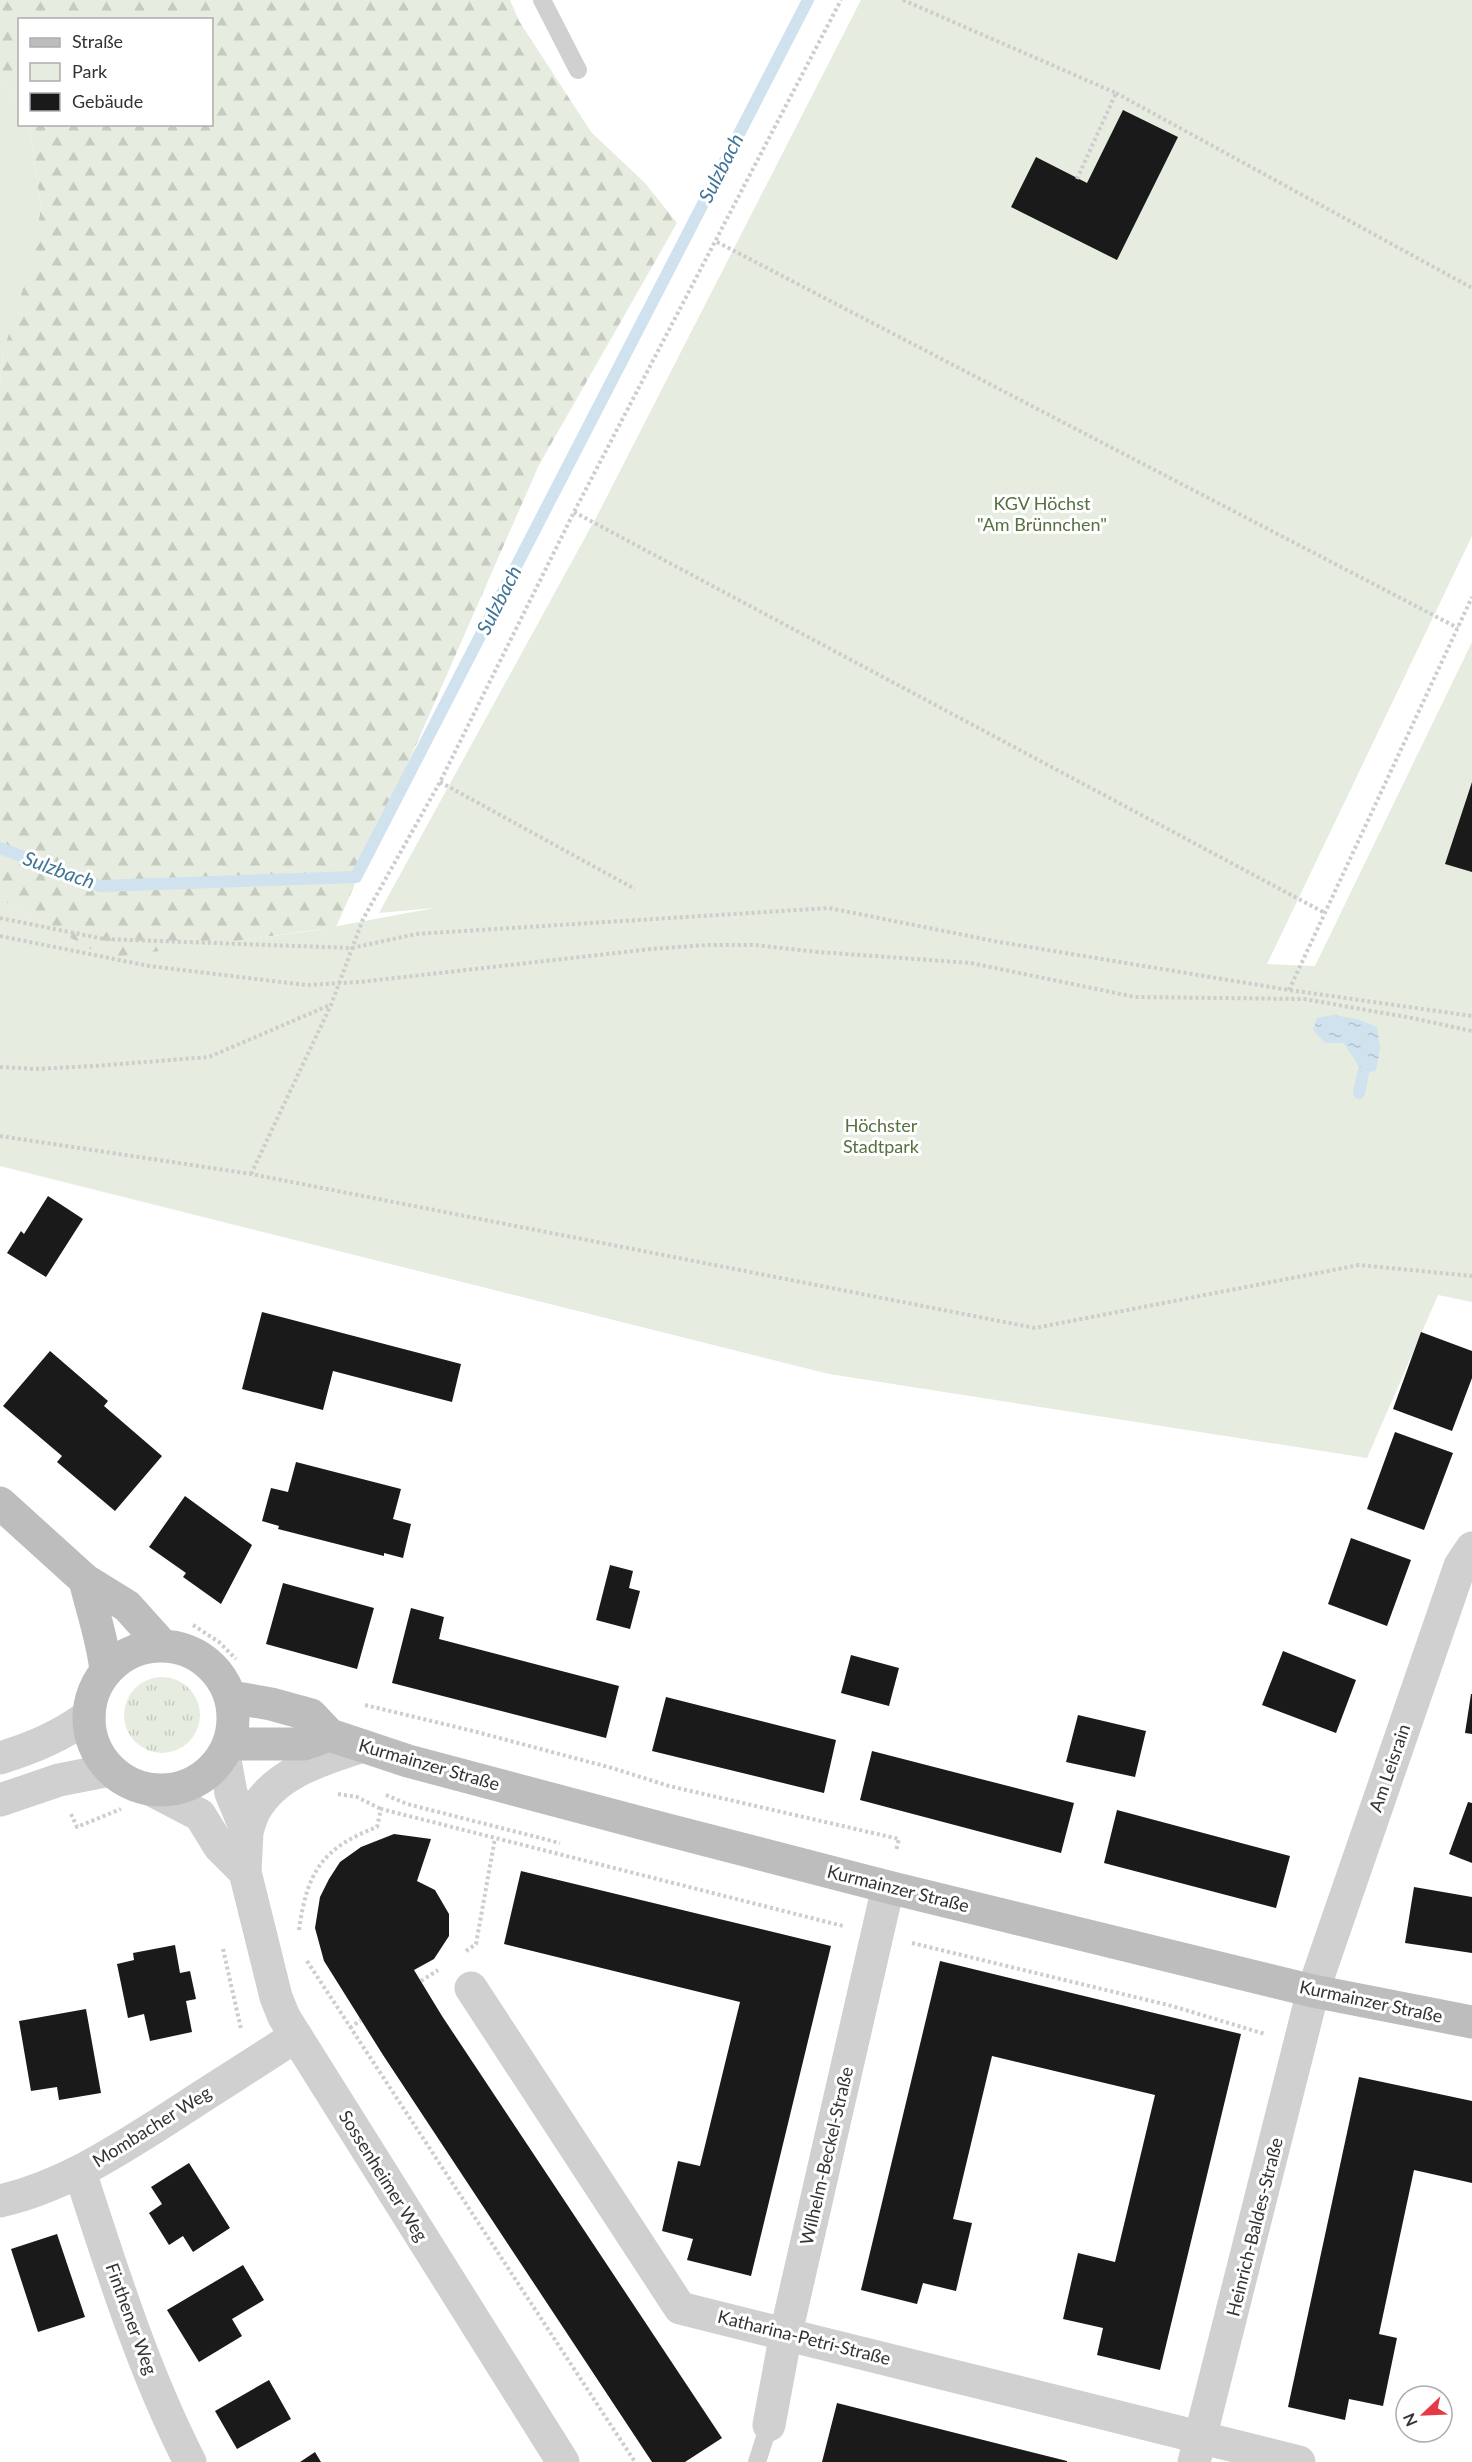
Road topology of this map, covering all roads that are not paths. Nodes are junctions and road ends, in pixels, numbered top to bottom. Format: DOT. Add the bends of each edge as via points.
graph roads {
  1 [pos="542,0"];
  2 [pos="578,70"];
  3 [pos="0,1503"];
  4 [pos="1472,1548"];
  5 [pos="85,1580"];
  6 [pos="163,1646"];
  7 [pos="106,1671"];
  8 [pos="231,1697"];
  9 [pos="89,1715"];
  10 [pos="330,1735"];
  11 [pos="363,1746"];
  12 [pos="226,1749"];
  13 [pos="0,1758"];
  14 [pos="110,1770"];
  15 [pos="142,1798"];
  16 [pos="0,1800"];
  17 [pos="247,1832"];
  18 [pos="245,1872"];
  19 [pos="888,1887"];
  20 [pos="471,1988"];
  21 [pos="1313,1991"];
  22 [pos="1472,2022"];
  23 [pos="296,2036"];
  24 [pos="80,2172"];
  25 [pos="0,2201"];
  26 [pos="786,2333"];
  27 [pos="769,2425"];
  28 [pos="1198,2450"];
  29 [pos="190,2462"];
  30 [pos="563,2462"];
  31 [pos="757,2462"];
  32 [pos="1299,2462"];
  1 -- 2 [label="lane"];
  3 -- 5 [label="main road"];
  4 -- 21 [label="street, Am Leisrain" via="1460,1566"];
  5 -- 6 [label="main road" via="127,1606"];
  5 -- 7 [label="main road" via="104,1648"];
  6 -- 7 [label="main road" via="141,1648"];
  6 -- 8 [label="main road" via="181,1648 212,1666"];
  7 -- 9 [label="main road" via="94,1692"];
  8 -- 10 [label="main road, Kurmainzer Straße" via="311,1714"];
  8 -- 12 [label="main road" via="233,1728"];
  9 -- 13 [label="street" via="48,1741"];
  9 -- 14 [label="main road" via="94,1744"];
  10 -- 11 [label="main road, Kurmainzer Straße"];
  10 -- 12 [label="main road" via="304,1744"];
  11 -- 17 [label="street" via="293,1773 255,1810"];
  11 -- 19 [label="main road, Kurmainzer Straße"];
  12 -- 15 [label="main road" via="211,1771 194,1783"];
  12 -- 17 [label="street, Sossenheimer Weg" via="231,1793"];
  14 -- 15 [label="main road"];
  14 -- 16 [label="street" via="59,1780"];
  15 -- 18 [label="street" via="200,1815 219,1846"];
  17 -- 18 [label="street, Sossenheimer Weg"];
  18 -- 23 [label="street, Sossenheimer Weg" via="276,1997"];
  19 -- 21 [label="main road, Kurmainzer Straße"];
  19 -- 26 [label="street, Wilhelm-Beckel-Straße"];
  20 -- 26 [label="street, Katharina-Petri-Straße" via="680,2308"];
  21 -- 22 [label="main road, Kurmainzer Straße"];
  21 -- 28 [label="street, Heinrich-Baldes-Straße"];
  23 -- 24 [label="street, Mombacher Weg"];
  23 -- 30 [label="street, Sossenheimer Weg"];
  24 -- 25 [label="street, Mombacher Weg"];
  24 -- 29 [label="street, Finthener Weg" via="119,2292 172,2427"];
  26 -- 27 [label="street, Wilhelm-Beckel-Straße"];
  26 -- 28 [label="street, Katharina-Petri-Straße"];
  27 -- 31 [label="lane"];
  28 -- 32 [label="street, Katharina-Petri-Straße"];
}
